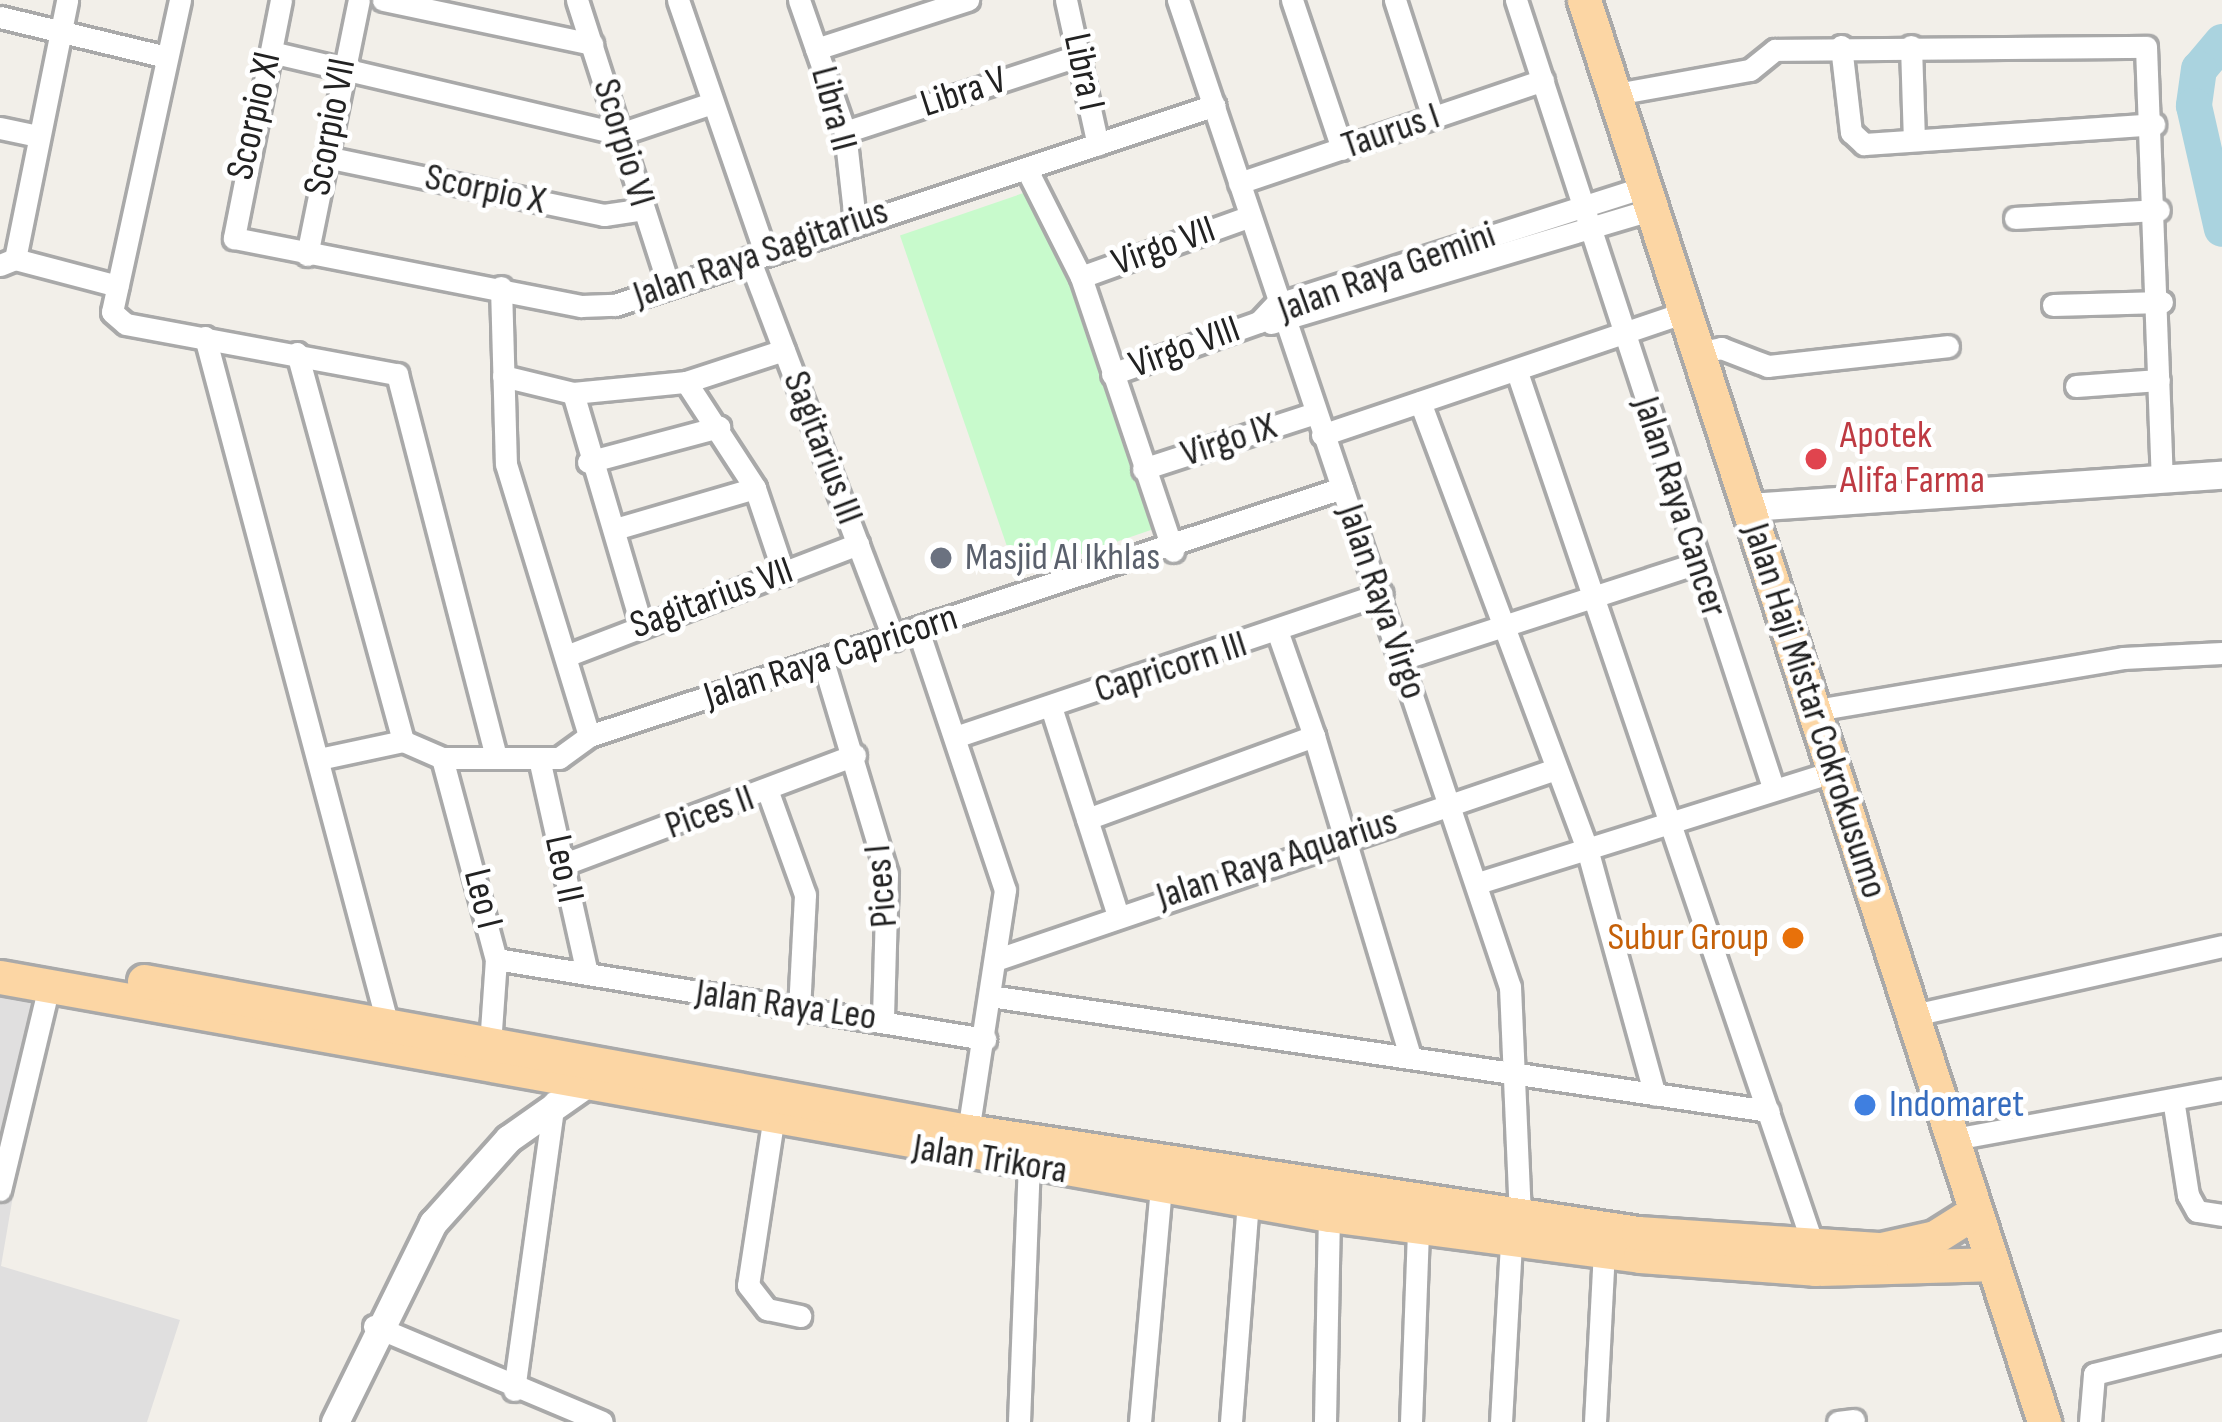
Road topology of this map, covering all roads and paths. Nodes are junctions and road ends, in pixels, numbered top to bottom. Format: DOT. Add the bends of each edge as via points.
graph roads {
  1 [pos="67,0"];
  2 [pos="180,0"];
  3 [pos="281,0"];
  4 [pos="359,0"];
  5 [pos="383,0"];
  6 [pos="578,0"];
  7 [pos="678,0"];
  8 [pos="799,0"];
  9 [pos="968,0"];
  10 [pos="1066,0"];
  11 [pos="1178,0"];
  12 [pos="1292,0"];
  13 [pos="1395,0"];
  14 [pos="1516,0"];
  15 [pos="1584,0"];
  16 [pos="0,17"];
  17 [pos="59,32"];
  18 [pos="592,44"];
  19 [pos="1841,46"];
  20 [pos="1911,46"];
  21 [pos="816,49"];
  22 [pos="271,52"];
  23 [pos="1083,54"];
  24 [pos="166,57"];
  25 [pos="337,76"];
  26 [pos="1543,80"];
  27 [pos="1616,94"];
  28 [pos="712,103"];
  29 [pos="1215,105"];
  30 [pos="1433,118"];
  31 [pos="2154,124"];
  32 [pos="0,128"];
  33 [pos="844,132"];
  34 [pos="620,134"];
  35 [pos="34,135"];
  36 [pos="1914,139"];
  37 [pos="1098,145"];
  38 [pos="1342,149"];
  39 [pos="326,158"];
  40 [pos="1026,168"];
  41 [pos="1239,183"];
  42 [pos="1647,198"];
  43 [pos="644,209"];
  44 [pos="2159,210"];
  45 [pos="1588,215"];
  46 [pos="1248,218"];
  47 [pos="2015,218"];
  48 [pos="855,220"];
  49 [pos="231,232"];
  50 [pos="307,254"];
  51 [pos="757,255"];
  52 [pos="8,262"];
  53 [pos="1081,277"];
  54 [pos="118,286"];
  55 [pos="669,286"];
  56 [pos="501,287"];
  57 [pos="2162,302"];
  58 [pos="2053,305"];
  59 [pos="1683,313"];
  60 [pos="1272,317"];
  61 [pos="1622,335"];
  62 [pos="206,337"];
  63 [pos="1948,346"];
  64 [pos="784,350"];
  65 [pos="297,353"];
  66 [pos="1698,353"];
  67 [pos="1517,372"];
  68 [pos="1112,374"];
  69 [pos="503,376"];
  70 [pos="2159,380"];
  71 [pos="686,382"];
  72 [pos="2076,386"];
  73 [pos="573,393"];
  74 [pos="1420,403"];
  75 [pos="1318,424"];
  76 [pos="719,427"];
  77 [pos="588,462"];
  78 [pos="1143,469"];
  79 [pos="2162,475"];
  80 [pos="2222,475"];
  81 [pos="755,488"];
  82 [pos="1342,488"];
  83 [pos="1748,507"];
  84 [pos="615,529"];
  85 [pos="858,544"];
  86 [pos="1173,551"];
  87 [pos="1697,563"];
  88 [pos="784,574"];
  89 [pos="1382,592"];
  90 [pos="1592,600"];
  91 [pos="640,621"];
  92 [pos="918,630"];
  93 [pos="1498,630"];
  94 [pos="1278,633"];
  95 [pos="894,639"];
  96 [pos="2222,653"];
  97 [pos="566,656"];
  98 [pos="1405,658"];
  99 [pos="824,661"];
  100 [pos="1051,707"];
  101 [pos="1816,710"];
  102 [pos="589,736"];
  103 [pos="958,736"];
  104 [pos="1314,736"];
  105 [pos="404,741"];
  106 [pos="494,754"];
  107 [pos="855,755"];
  108 [pos="442,758"];
  109 [pos="319,759"];
  110 [pos="540,763"];
  111 [pos="1556,769"];
  112 [pos="1838,770"];
  113 [pos="1773,787"];
  114 [pos="768,792"];
  115 [pos="1446,806"];
  116 [pos="1671,817"];
  117 [pos="1087,819"];
  118 [pos="1349,834"];
  119 [pos="1586,845"];
  120 [pos="562,866"];
  121 [pos="1478,883"];
  122 [pos="1117,913"];
  123 [pos="2222,946"];
  124 [pos="0,956"];
  125 [pos="1001,958"];
  126 [pos="496,959"];
  127 [pos="587,974"];
  128 [pos="0,977"];
  129 [pos="49,986"];
  130 [pos="990,996"];
  131 [pos="799,1008"];
  132 [pos="1914,1015"];
  133 [pos="884,1020"];
  134 [pos="371,1029"];
  135 [pos="986,1039"];
  136 [pos="490,1044"];
  137 [pos="1410,1055"];
  138 [pos="1517,1072"];
  139 [pos="2222,1090"];
  140 [pos="568,1095"];
  141 [pos="1655,1095"];
  142 [pos="2173,1099"];
  143 [pos="1769,1111"];
  144 [pos="785,1115"];
  145 [pos="968,1131"];
  146 [pos="1949,1141"];
  147 [pos="1029,1167"];
  148 [pos="1161,1188"];
  149 [pos="0,1190"];
  150 [pos="1248,1203"];
  151 [pos="1973,1213"];
  152 [pos="1329,1215"];
  153 [pos="2222,1215"];
  154 [pos="1418,1228"];
  155 [pos="1516,1229"];
  156 [pos="1813,1245"];
  157 [pos="1604,1253"];
  158 [pos="1989,1264"];
  159 [pos="800,1316"];
  160 [pos="374,1326"];
  161 [pos="2222,1342"];
  162 [pos="514,1390"];
  163 [pos="335,1422"];
  164 [pos="602,1422"];
  165 [pos="1019,1422"];
  166 [pos="1140,1422"];
  167 [pos="1232,1422"];
  168 [pos="1325,1422"];
  169 [pos="1411,1422"];
  170 [pos="1501,1422"];
  171 [pos="1595,1422"];
  172 [pos="2044,1422"];
  173 [pos="2090,1422"];
  1 -- 17 [label="street"];
  2 -- 24 [label="street"];
  3 -- 22 [label="street, Scorpio XI"];
  4 -- 25 [label="street, Scorpio VII"];
  5 -- 18 [label="street"];
  6 -- 18 [label="street, Scorpio VI"];
  7 -- 28 [label="street, Sagitarius III"];
  8 -- 21 [label="street, Libra II"];
  9 -- 21 [label="street"];
  10 -- 23 [label="street, Libra I"];
  11 -- 29 [label="street, Jalan Raya Virgo"];
  12 -- 38 [label="street"];
  13 -- 30 [label="street"];
  14 -- 26 [label="street, Jalan Raya Cancer"];
  15 -- 27 [label="main road, Jalan Haji Mistar Cokrokusumo"];
  16 -- 17 [label="street"];
  17 -- 24 [label="street"];
  17 -- 35 [label="street"];
  18 -- 34 [label="street, Scorpio VI"];
  19 -- 20 [label="street"];
  19 -- 27 [label="street" via="1775,50 1750,70"];
  19 -- 36 [label="street" via="1851,132 1864,144"];
  20 -- 31 [label="street" via="2146,47"];
  20 -- 36 [label="street"];
  21 -- 33 [label="street, Libra II"];
  22 -- 25 [label="street"];
  22 -- 49 [label="street, Scorpio XI"];
  23 -- 33 [label="street, Libra V"];
  23 -- 37 [label="street, Libra I"];
  24 -- 54 [label="street"];
  25 -- 34 [label="street"];
  25 -- 39 [label="street, Scorpio VII"];
  26 -- 30 [label="street, Taurus I"];
  26 -- 45 [label="street, Jalan Raya Cancer"];
  27 -- 42 [label="main road, Jalan Haji Mistar Cokrokusumo"];
  28 -- 34 [label="street"];
  28 -- 51 [label="street, Sagitarius III"];
  29 -- 37 [label="street, Jalan Raya Sagitarius"];
  29 -- 41 [label="street, Jalan Raya Virgo"];
  30 -- 38 [label="street, Taurus I"];
  31 -- 36 [label="street"];
  31 -- 44 [label="street"];
  32 -- 35 [label="street"];
  33 -- 48 [label="street, Libra II"];
  34 -- 43 [label="street, Scorpio VI"];
  35 -- 52 [label="street"];
  37 -- 40 [label="street, Jalan Raya Sagitarius"];
  38 -- 41 [label="street, Taurus I"];
  39 -- 43 [label="street, Scorpio X" via="604,215"];
  39 -- 50 [label="street, Scorpio VII"];
  40 -- 48 [label="street, Jalan Raya Sagitarius"];
  40 -- 53 [label="street"];
  41 -- 46 [label="street, Jalan Raya Virgo"];
  42 -- 45 [label="street, Jalan Raya Gemini"];
  42 -- 59 [label="main road, Jalan Haji Mistar Cokrokusumo"];
  43 -- 55 [label="street, Scorpio VI"];
  44 -- 47 [label="street"];
  44 -- 57 [label="street"];
  45 -- 60 [label="street, Jalan Raya Gemini"];
  45 -- 61 [label="street, Jalan Raya Cancer"];
  46 -- 53 [label="street, Virgo VII"];
  46 -- 60 [label="street, Jalan Raya Virgo"];
  48 -- 51 [label="street, Jalan Raya Sagitarius"];
  49 -- 50 [label="street, Jalan Raya Sagitarius"];
  50 -- 56 [label="street, Jalan Raya Sagitarius"];
  51 -- 55 [label="street, Jalan Raya Sagitarius"];
  51 -- 64 [label="street, Sagitarius III"];
  52 -- 54 [label="street"];
  53 -- 68 [label="street"];
  54 -- 62 [label="street" via="115,320"];
  55 -- 56 [label="street, Jalan Raya Sagitarius" via="598,307"];
  56 -- 69 [label="street"];
  57 -- 58 [label="street"];
  57 -- 70 [label="street"];
  59 -- 61 [label="street, Virgo IX"];
  59 -- 66 [label="main road, Jalan Haji Mistar Cokrokusumo"];
  60 -- 68 [label="street, Virgo VIII"];
  60 -- 75 [label="street, Jalan Raya Virgo"];
  61 -- 67 [label="street, Virgo IX"];
  61 -- 87 [label="street, Jalan Raya Cancer"];
  62 -- 65 [label="street"];
  62 -- 109 [label="street"];
  63 -- 66 [label="street" via="1768,366 1721,348"];
  64 -- 71 [label="street"];
  64 -- 85 [label="street, Sagitarius III"];
  65 -- 105 [label="street"];
  65 -- 106 [label="street" via="397,374"];
  66 -- 83 [label="main road, Jalan Haji Mistar Cokrokusumo"];
  67 -- 74 [label="street, Virgo IX"];
  67 -- 90 [label="street"];
  68 -- 78 [label="street"];
  69 -- 73 [label="street"];
  69 -- 97 [label="street" via="522,537"];
  70 -- 72 [label="street"];
  70 -- 79 [label="street"];
  71 -- 73 [label="street"];
  71 -- 76 [label="street"];
  73 -- 77 [label="street"];
  74 -- 75 [label="street, Virgo IX"];
  74 -- 93 [label="street"];
  75 -- 78 [label="street, Virgo IX"];
  75 -- 82 [label="street, Jalan Raya Virgo"];
  76 -- 77 [label="street"];
  76 -- 81 [label="street"];
  77 -- 84 [label="street"];
  78 -- 86 [label="street"];
  79 -- 80 [label="street"];
  79 -- 83 [label="street"];
  81 -- 84 [label="street"];
  81 -- 88 [label="street"];
  82 -- 86 [label="street, Jalan Raya Capricorn"];
  82 -- 89 [label="street, Jalan Raya Virgo"];
  83 -- 101 [label="main road, Jalan Haji Mistar Cokrokusumo"];
  84 -- 91 [label="street"];
  85 -- 88 [label="street, Sagitarius VII"];
  85 -- 95 [label="street, Sagitarius III"];
  86 -- 92 [label="street, Jalan Raya Capricorn"];
  87 -- 90 [label="street"];
  87 -- 113 [label="street, Jalan Raya Cancer"];
  88 -- 91 [label="street, Sagitarius VII"];
  89 -- 94 [label="street, Capricorn III"];
  89 -- 98 [label="street, Jalan Raya Virgo"];
  90 -- 93 [label="street"];
  90 -- 116 [label="street"];
  91 -- 97 [label="street, Sagitarius VII"];
  92 -- 95 [label="street, Jalan Raya Capricorn"];
  92 -- 103 [label="street"];
  93 -- 98 [label="street"];
  93 -- 111 [label="street"];
  94 -- 100 [label="street, Capricorn III"];
  94 -- 104 [label="street"];
  95 -- 99 [label="street, Jalan Raya Capricorn"];
  96 -- 101 [label="street" via="2122,658"];
  97 -- 102 [label="street"];
  98 -- 115 [label="street, Jalan Raya Virgo"];
  99 -- 102 [label="street, Jalan Raya Capricorn"];
  99 -- 107 [label="street, Pices I"];
  100 -- 103 [label="street, Capricorn III"];
  100 -- 117 [label="street"];
  101 -- 112 [label="main road, Jalan Haji Mistar Cokrokusumo"];
  102 -- 110 [label="street, Jalan Raya Capricorn"];
  103 -- 125 [label="street" via="1005,890"];
  104 -- 117 [label="street"];
  104 -- 118 [label="street"];
  105 -- 108 [label="street"];
  105 -- 109 [label="street"];
  106 -- 108 [label="street"];
  106 -- 110 [label="street"];
  107 -- 114 [label="street, Pices II"];
  107 -- 133 [label="street, Pices I" via="886,874"];
  108 -- 126 [label="street, Leo I"];
  109 -- 134 [label="street"];
  110 -- 120 [label="street, Leo II"];
  111 -- 115 [label="street, Jalan Raya Aquarius"];
  111 -- 119 [label="street"];
  112 -- 113 [label="street"];
  112 -- 132 [label="main road, Jalan Haji Mistar Cokrokusumo"];
  113 -- 116 [label="street"];
  114 -- 120 [label="street, Pices II"];
  114 -- 131 [label="street" via="805,895"];
  115 -- 118 [label="street, Jalan Raya Aquarius"];
  115 -- 121 [label="street, Jalan Raya Virgo"];
  116 -- 119 [label="street"];
  116 -- 143 [label="street"];
  117 -- 122 [label="street"];
  118 -- 122 [label="street, Jalan Raya Aquarius"];
  118 -- 137 [label="street"];
  119 -- 121 [label="street"];
  119 -- 141 [label="street"];
  120 -- 127 [label="street, Leo II"];
  121 -- 138 [label="street, Jalan Raya Virgo" via="1510,987"];
  122 -- 125 [label="street, Jalan Raya Aquarius"];
  123 -- 132 [label="street"];
  124 -- 134 [label="main road, Jalan Trikora"];
  125 -- 130 [label="street"];
  126 -- 127 [label="street, Jalan Raya Leo"];
  126 -- 136 [label="street, Leo I"];
  127 -- 131 [label="street, Jalan Raya Leo"];
  128 -- 129 [label="main road, Jalan Trikora"];
  129 -- 134 [label="main road, Jalan Trikora"];
  129 -- 149 [label="street"];
  130 -- 135 [label="street"];
  130 -- 137 [label="street"];
  131 -- 133 [label="street, Jalan Raya Leo"];
  132 -- 146 [label="main road, Jalan Haji Mistar Cokrokusumo"];
  133 -- 135 [label="street, Jalan Raya Leo"];
  134 -- 136 [label="main road, Jalan Trikora"];
  134 -- 140 [label="main road, Jalan Trikora"];
  135 -- 145 [label="street"];
  136 -- 144 [label="main road, Jalan Trikora"];
  137 -- 138 [label="street"];
  138 -- 141 [label="street"];
  138 -- 155 [label="street, Jalan Raya Virgo"];
  139 -- 142 [label="street"];
  140 -- 144 [label="main road, Jalan Trikora"];
  140 -- 160 [label="street" via="466,1180"];
  140 -- 162 [label="street"];
  141 -- 143 [label="street"];
  142 -- 146 [label="street"];
  142 -- 153 [label="street" via="2188,1195 2197,1211"];
  143 -- 156 [label="street"];
  144 -- 145 [label="main road, Jalan Trikora"];
  144 -- 147 [label="main road, Jalan Trikora"];
  144 -- 159 [label="street" via="748,1285 767,1310"];
  145 -- 155 [label="main road, Jalan Trikora"];
  146 -- 151 [label="main road, Jalan Haji Mistar Cokrokusumo"];
  147 -- 148 [label="main road, Jalan Trikora"];
  147 -- 165 [label="street"];
  148 -- 150 [label="main road, Jalan Trikora"];
  148 -- 166 [label="street"];
  150 -- 152 [label="main road, Jalan Trikora"];
  150 -- 167 [label="street"];
  151 -- 156 [label="main road, Jalan Trikora" via="1912,1244"];
  151 -- 158 [label="main road, Jalan Haji Mistar Cokrokusumo"];
  152 -- 154 [label="main road, Jalan Trikora"];
  152 -- 168 [label="street"];
  154 -- 155 [label="main road, Jalan Trikora"];
  154 -- 169 [label="street"];
  155 -- 156 [label="main road, Jalan Trikora"];
  155 -- 157 [label="main road, Jalan Trikora"];
  155 -- 170 [label="street, Jalan Raya Virgo"];
  157 -- 158 [label="main road, Jalan Trikora" via="1815,1269"];
  157 -- 171 [label="street"];
  158 -- 172 [label="main road, Jalan Haji Mistar Cokrokusumo"];
  160 -- 162 [label="street"];
  160 -- 163 [label="street"];
  161 -- 173 [label="street" via="2094,1374 2085,1388"];
  162 -- 164 [label="street"];
}
